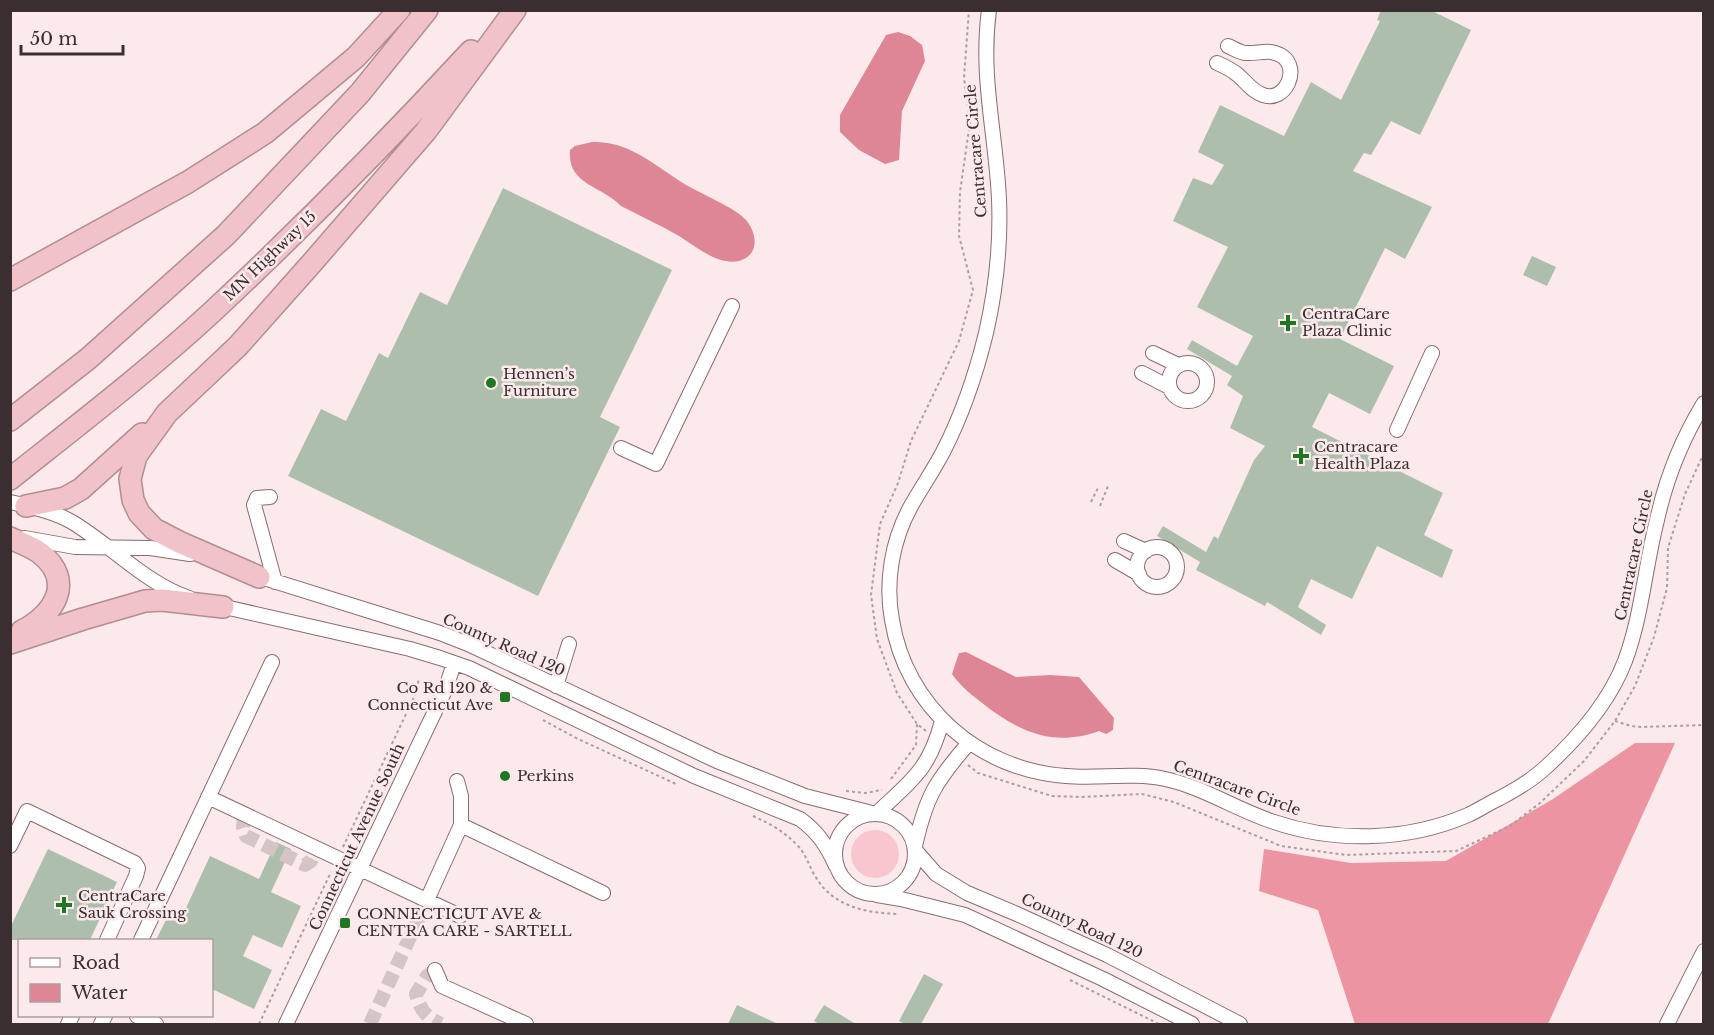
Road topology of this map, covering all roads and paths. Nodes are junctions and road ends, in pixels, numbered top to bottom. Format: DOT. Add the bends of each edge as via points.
graph roads {
  1 [pos="399,10"];
  2 [pos="427,10"];
  3 [pos="508,10"];
  4 [pos="515,10"];
  5 [pos="969,10"];
  6 [pos="989,10"];
  7 [pos="1228,46"];
  8 [pos="1217,63"];
  9 [pos="10,280"];
  10 [pos="732,306"];
  11 [pos="1153,353"];
  12 [pos="1432,353"];
  13 [pos="1178,365"];
  14 [pos="1143,373"];
  15 [pos="1169,387"];
  16 [pos="1704,403"];
  17 [pos="170,410"];
  18 [pos="10,420"];
  19 [pos="1397,430"];
  20 [pos="621,448"];
  21 [pos="1704,453"];
  22 [pos="10,479"];
  23 [pos="1099,486"];
  24 [pos="1108,486"];
  25 [pos="270,497"];
  26 [pos="1091,502"];
  27 [pos="18,504"];
  28 [pos="1100,506"];
  29 [pos="10,537"];
  30 [pos="1124,541"];
  31 [pos="109,549"];
  32 [pos="1146,551"];
  33 [pos="1115,560"];
  34 [pos="1139,574"];
  35 [pos="267,579"];
  36 [pos="224,607"];
  37 [pos="10,637"];
  38 [pos="10,643"];
  39 [pos="569,645"];
  40 [pos="272,662"];
  41 [pos="454,663"];
  42 [pos="556,686"];
  43 [pos="942,721"];
  44 [pos="1615,721"];
  45 [pos="917,724"];
  46 [pos="1704,725"];
  47 [pos="937,741"];
  48 [pos="969,744"];
  49 [pos="957,757"];
  50 [pos="891,780"];
  51 [pos="457,781"];
  52 [pos="886,787"];
  53 [pos="840,790"];
  54 [pos="208,797"];
  55 [pos="874,813"];
  56 [pos="461,825"];
  57 [pos="10,846"];
  58 [pos="916,848"];
  59 [pos="836,866"];
  60 [pos="360,869"];
  61 [pos="603,893"];
  62 [pos="877,895"];
  63 [pos="427,900"];
  64 [pos="460,916"];
  65 [pos="107,939"];
  66 [pos="141,939"];
  67 [pos="1704,951"];
  68 [pos="435,970"];
  69 [pos="139,1017"];
  70 [pos="156,1024"];
  71 [pos="286,1024"];
  72 [pos="526,1024"];
  73 [pos="1192,1024"];
  74 [pos="1240,1024"];
  75 [pos="1667,1024"];
  1 -- 9 [label="highway" via="356,57 265,133 188,182"];
  2 -- 18 [label="highway" via="360,93 226,235 89,357"];
  3 -- 22 [label="highway, MN Highway 15" via="327,202 209,314"];
  4 -- 17 [label="highway" via="426,131 238,346"];
  5 -- 45 [label="path" via="964,78 970,122 960,192 959,236 973,290 959,340 911,441 880,524 871,595 877,639 897,693"];
  6 -- 43 [label="street, Centracare Circle" via="985,60 999,199 997,280 974,381 943,451 908,510 898,538 889,594 899,652"];
  7 -- 8 [label="street" via="1245,53 1273,51 1285,58 1291,68 1286,88 1265,96"];
  10 -- 20 [label="street" via="656,464"];
  11 -- 13 [label="street"];
  12 -- 19 [label="street"];
  13 -- 15 [label="street" via="1170,375"];
  13 -- 15 [label="street" via="1190,363 1201,368 1207,379 1204,392 1189,401 1176,397"];
  14 -- 15 [label="street"];
  16 -- 48 [label="street, Centracare Circle" via="1671,471 1657,517 1634,634 1603,703 1583,731 1543,771 1519,789 1470,814 1406,833 1341,836 1277,823 1168,780 1139,775 1085,777 1041,773 994,758"];
  17 -- 27 [label="highway" via="81,489 65,498"];
  17 -- 35 [label="highway" via="143,443 132,467 131,488 139,513 154,529 179,542"];
  21 -- 44 [label="path" via="1685,494 1668,548 1667,588 1653,637 1635,686"];
  23 -- 26 [label="path"];
  24 -- 28 [label="path"];
  25 -- 35 [label="street" via="257,498 254,505"];
  27 -- 31 [label="street" via="67,519"];
  29 -- 31 [label="street, County Road 120"];
  29 -- 37 [label="highway" via="41,554 59,580 56,598 47,614 37,624"];
  30 -- 32 [label="street"];
  31 -- 35 [label="street, County Road 120" via="184,552"];
  31 -- 36 [label="street" via="180,595"];
  32 -- 34 [label="street" via="1138,561"];
  32 -- 34 [label="street" via="1158,548 1170,552 1177,563 1175,576 1166,585 1153,586"];
  33 -- 34 [label="street"];
  35 -- 42 [label="street, County Road 120" via="440,633"];
  36 -- 38 [label="highway" via="145,601"];
  36 -- 41 [label="street" via="410,649"];
  39 -- 42 [label="street"];
  40 -- 54 [label="street"];
  41 -- 59 [label="street" via="694,776 800,819 821,838"];
  41 -- 60 [label="street, Connecticut Avenue South" via="446,688"];
  42 -- 55 [label="street, County Road 120" via="777,786"];
  43 -- 47 [label="street"];
  43 -- 48 [label="street, Centracare Circle"];
  44 -- 46 [label="path" via="1641,727"];
  44 -- 49 [label="path" via="1584,761 1510,826 1456,851 1404,854 1346,855 1281,846 1174,802 1142,794 1052,796 978,773"];
  45 -- 47 [label="path"];
  45 -- 50 [label="path" via="916,745"];
  47 -- 55 [label="street" via="909,785"];
  48 -- 49 [label="street"];
  49 -- 58 [label="street" via="928,799"];
  51 -- 56 [label="street"];
  52 -- 53 [label="path" via="865,793"];
  54 -- 60 [label="street"];
  54 -- 66 [label="street"];
  55 -- 58 [label="street" via="888,815 906,827"];
  55 -- 59 [label="street" via="846,825 836,844"];
  56 -- 61 [label="street"];
  56 -- 63 [label="street"];
  57 -- 65 [label="street" via="27,812 135,864 136,876"];
  58 -- 62 [label="street" via="907,879 899,887"];
  58 -- 74 [label="street, County Road 120" via="936,874 967,893 1107,955"];
  59 -- 62 [label="street" via="856,890"];
  60 -- 63 [label="street"];
  60 -- 71 [label="street, Connecticut Avenue South"];
  62 -- 73 [label="street" via="965,915"];
  63 -- 64 [label="street"];
  67 -- 75 [label="street"];
  68 -- 72 [label="street" via="442,986"];
  69 -- 70 [label="street"];
}
